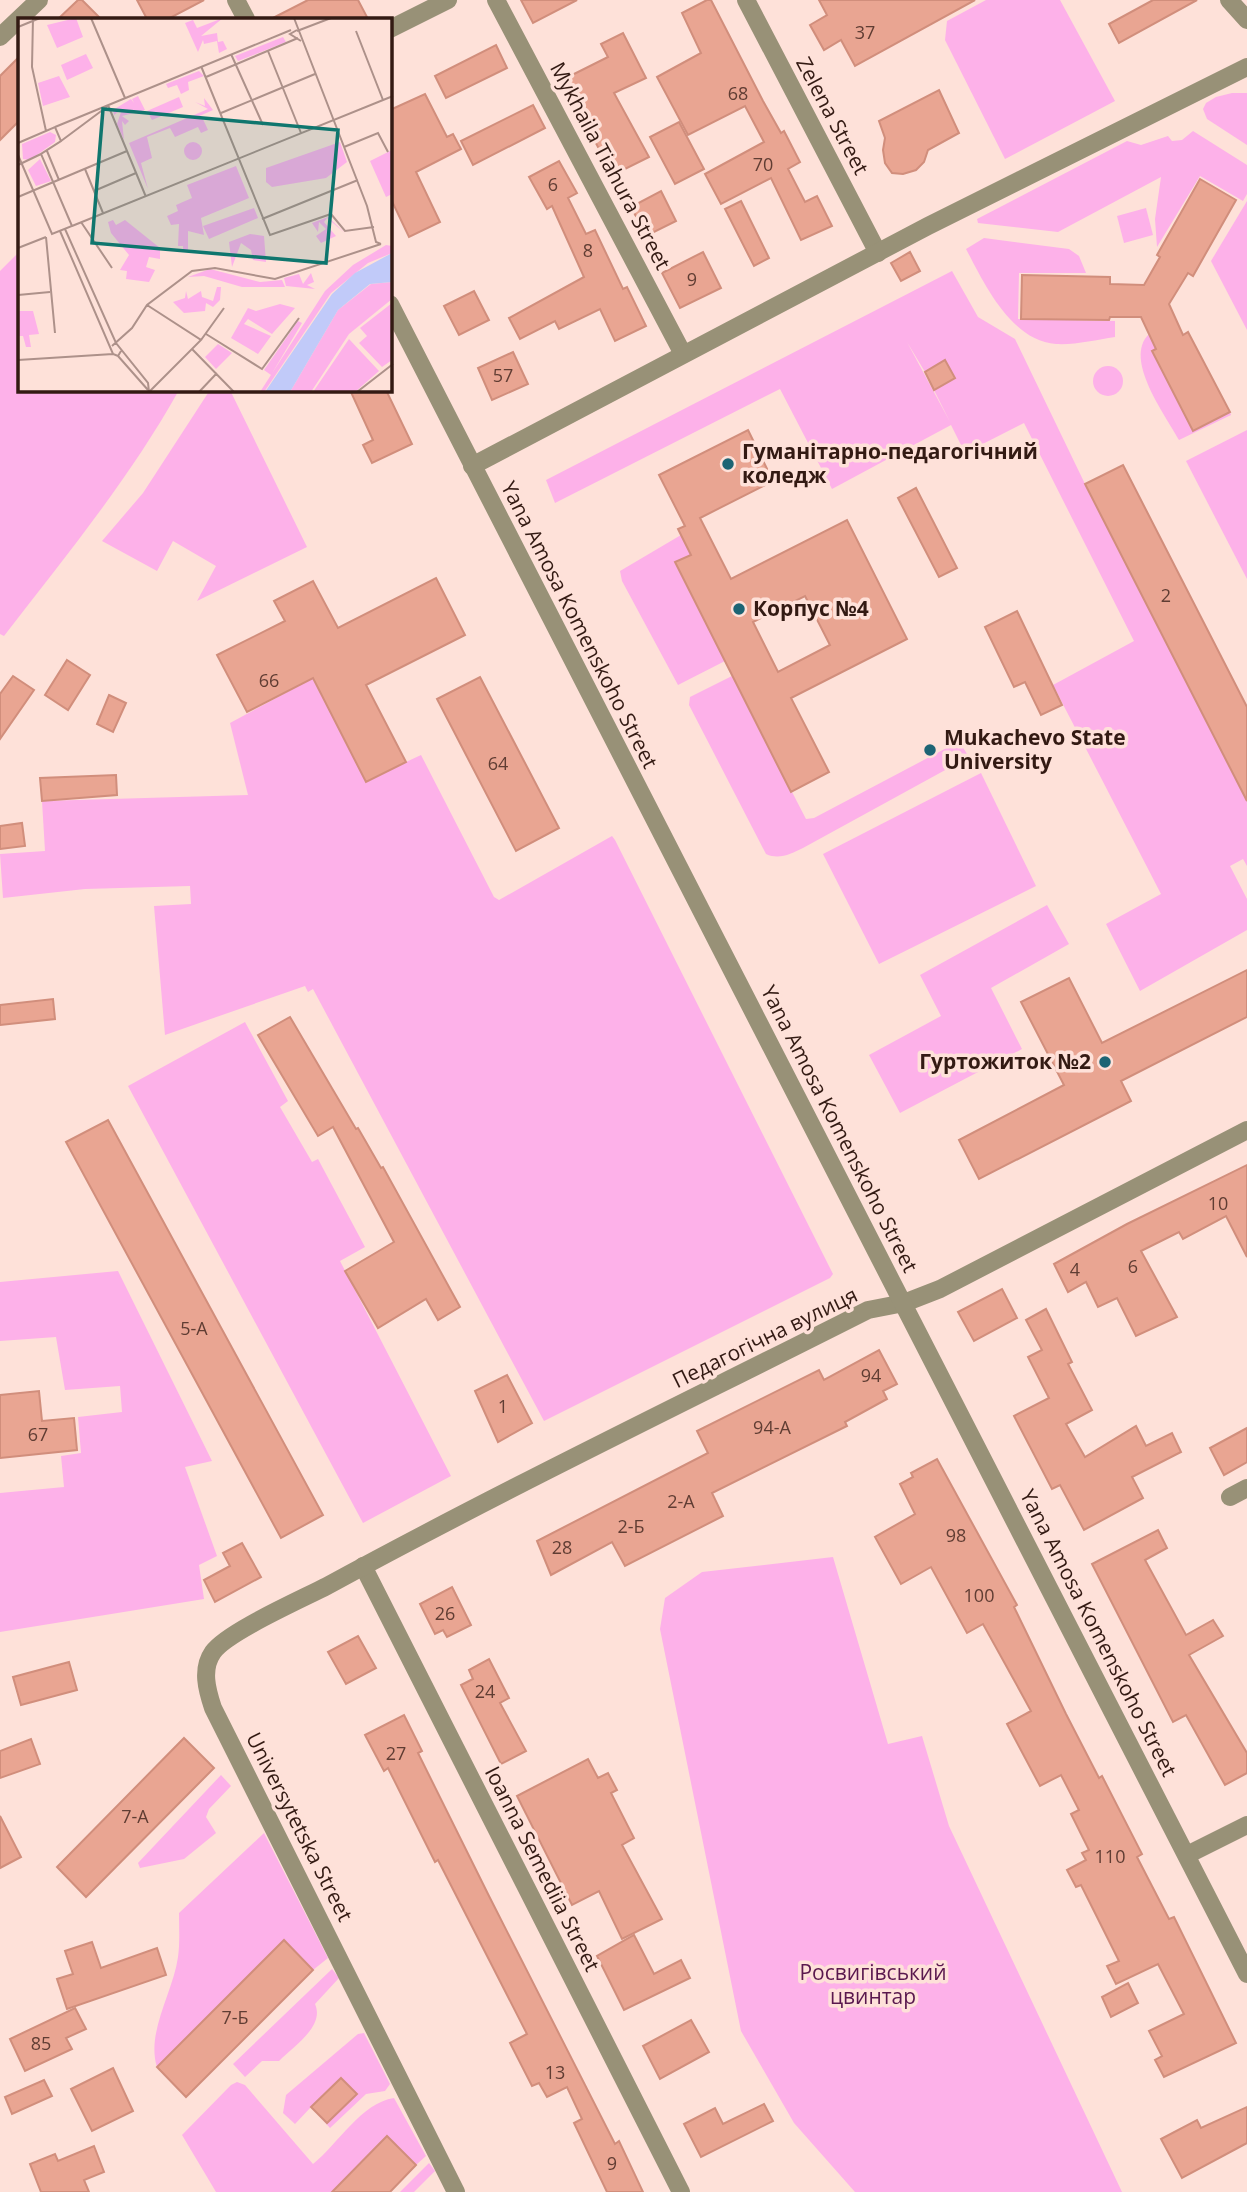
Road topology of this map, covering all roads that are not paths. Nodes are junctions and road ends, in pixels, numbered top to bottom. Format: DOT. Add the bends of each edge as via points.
graph roads {
  1 [pos="39,0"];
  2 [pos="236,0"];
  3 [pos="448,0"];
  4 [pos="496,0"];
  5 [pos="746,0"];
  6 [pos="1229,0"];
  7 [pos="20,18"];
  8 [pos="245,18"];
  9 [pos="18,20"];
  10 [pos="1247,20"];
  11 [pos="392,28"];
  12 [pos="0,37"];
  13 [pos="1247,67"];
  14 [pos="878,253"];
  15 [pos="392,308"];
  16 [pos="683,354"];
  17 [pos="472,466"];
  18 [pos="1247,1130"];
  19 [pos="904,1303"];
  20 [pos="1247,1488"];
  21 [pos="1230,1497"];
  22 [pos="381,1557"];
  23 [pos="363,1566"];
  24 [pos="1247,1825"];
  25 [pos="1187,1855"];
  26 [pos="1247,1974"];
  27 [pos="456,2192"];
  28 [pos="681,2192"];
  1 -- 7 [label="street"];
  2 -- 8 [label="street"];
  3 -- 11 [label="street"];
  4 -- 16 [label="street, Mykhaila Tiahura Street"];
  5 -- 14 [label="street, Zelena Street"];
  6 -- 10 [label="street"];
  9 -- 12 [label="street"];
  13 -- 14 [label="street"];
  14 -- 16 [label="street"];
  15 -- 17 [label="street, Yana Amosa Komenskoho Street"];
  16 -- 17 [label="street"];
  17 -- 19 [label="street, Yana Amosa Komenskoho Street"];
  18 -- 19 [label="street, Педагогічна вулиця" via="940,1289"];
  19 -- 22 [label="street, Педагогічна вулиця" via="868,1310"];
  19 -- 25 [label="street, Yana Amosa Komenskoho Street"];
  20 -- 21 [label="street"];
  22 -- 23 [label="street, Universytetska Street"];
  23 -- 27 [label="street, Universytetska Street" via="213,1651 206,1668 206,1688"];
  23 -- 28 [label="street, Ioanna Semediia Street"];
  24 -- 25 [label="street"];
  25 -- 26 [label="street, Yana Amosa Komenskoho Street"];
}
